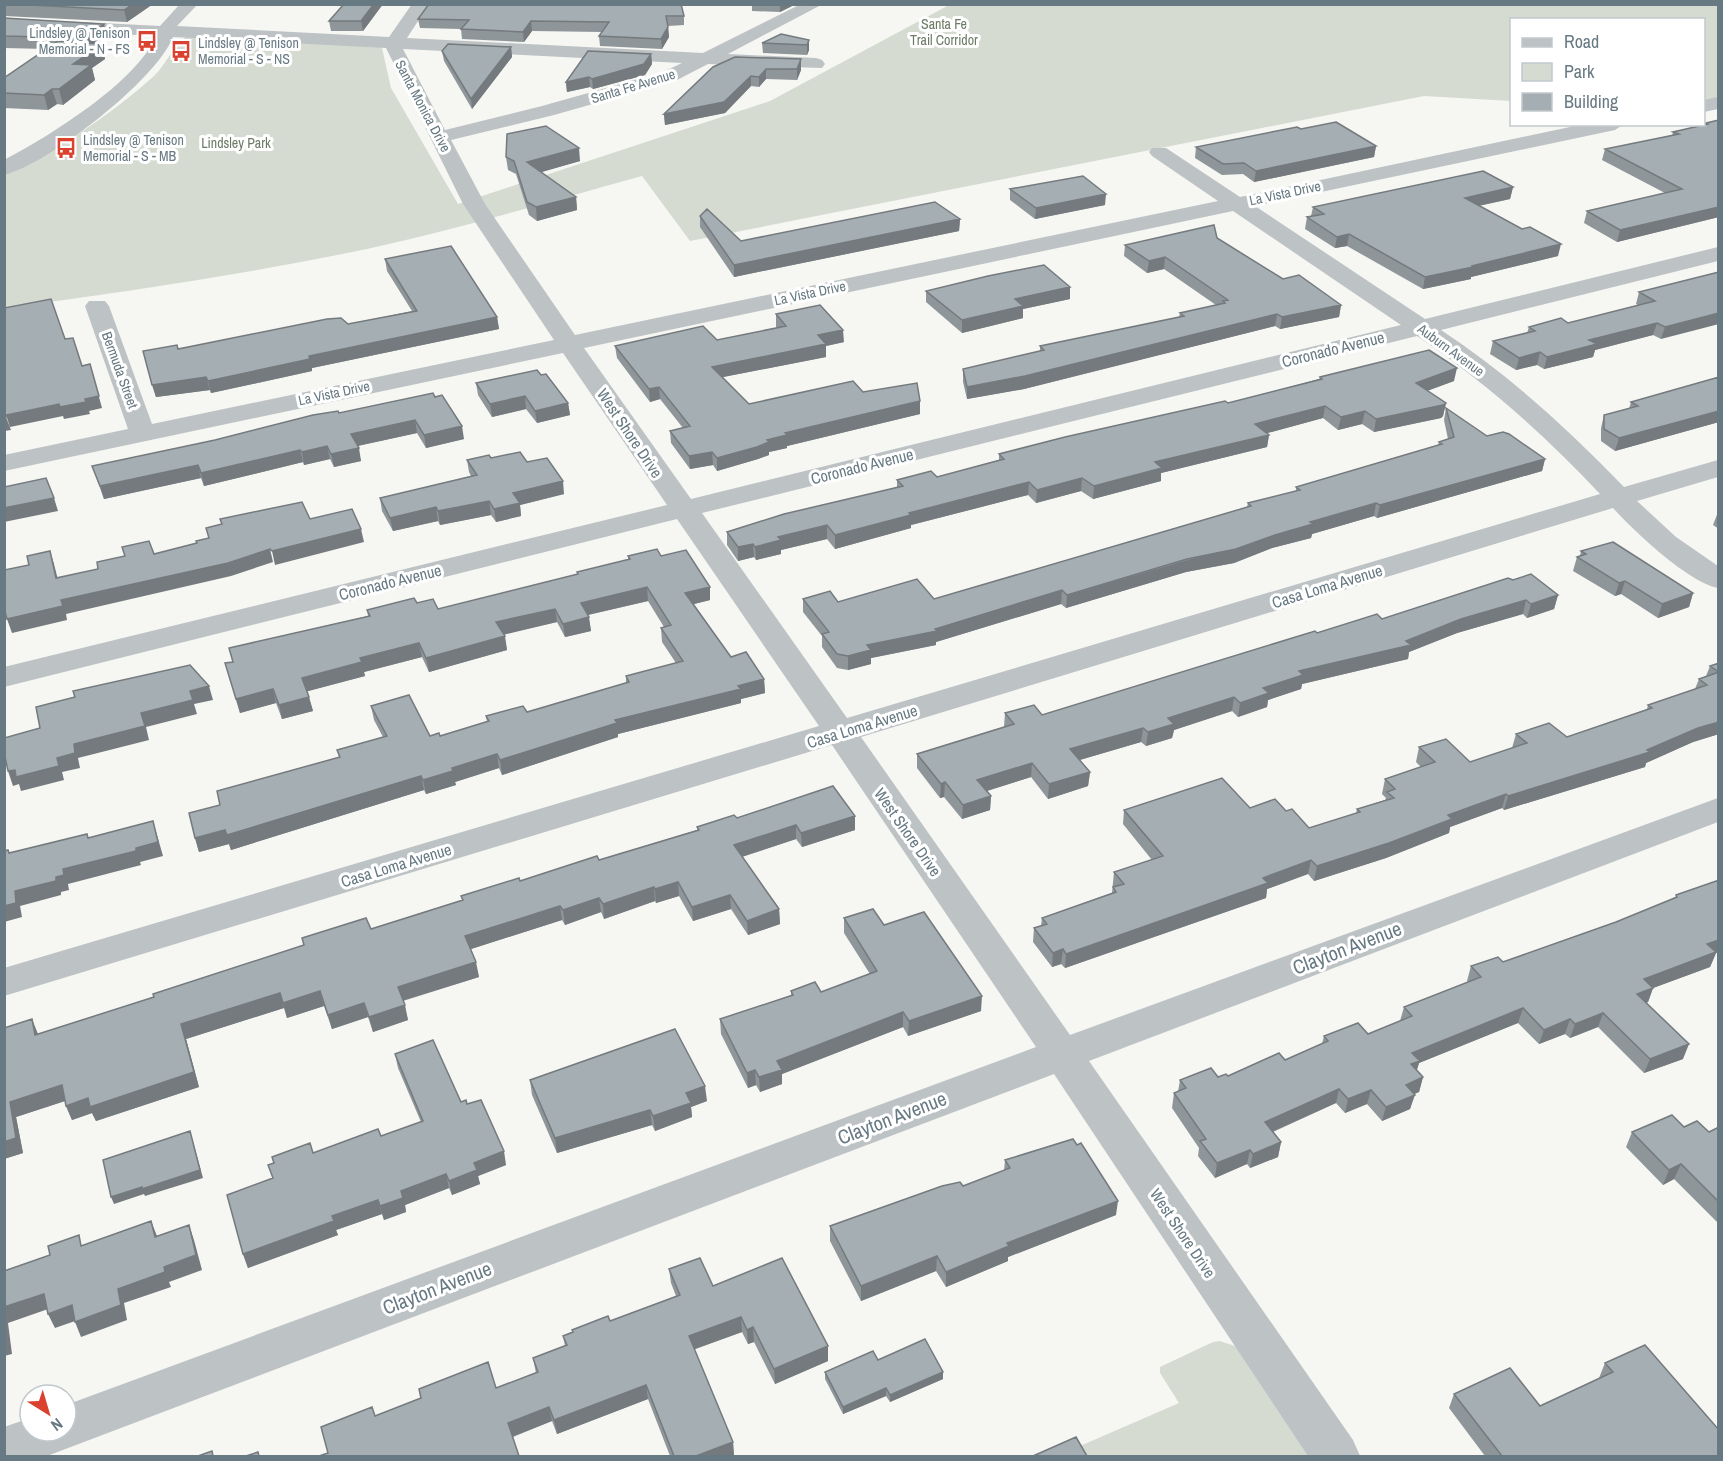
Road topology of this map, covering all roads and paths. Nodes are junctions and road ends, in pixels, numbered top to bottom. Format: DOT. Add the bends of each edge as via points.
graph roads {
  1 [pos="190,4"];
  2 [pos="421,4"];
  3 [pos="815,4"];
  4 [pos="4,23"];
  5 [pos="166,31"];
  6 [pos="396,43"];
  7 [pos="709,58"];
  8 [pos="816,64"];
  9 [pos="1606,126"];
  10 [pos="439,137"];
  11 [pos="1159,152"];
  12 [pos="4,169"];
  13 [pos="1238,203"];
  14 [pos="478,208"];
  15 [pos="1719,254"];
  16 [pos="97,306"];
  17 [pos="1421,327"];
  18 [pos="569,344"];
  19 [pos="143,434"];
  20 [pos="4,463"];
  21 [pos="1719,468"];
  22 [pos="1619,498"];
  23 [pos="683,510"];
  24 [pos="1719,579"];
  25 [pos="4,677"];
  26 [pos="838,733"];
  27 [pos="1719,809"];
  28 [pos="4,982"];
  29 [pos="1060,1055"];
  30 [pos="78,1423"];
  31 [pos="23,1443"];
  32 [pos="4,1450"];
  33 [pos="1336,1456"];
  1 -- 5 [label="street"];
  2 -- 6 [label="street, Santa Monica Drive"];
  3 -- 7 [label="street, Santa Fe Avenue"];
  4 -- 5 [label="street"];
  5 -- 6 [label="street"];
  5 -- 12 [label="street" via="159,51 130,84 64,135"];
  6 -- 7 [label="street"];
  6 -- 10 [label="street, Santa Monica Drive" via="396,55"];
  7 -- 8 [label="street"];
  7 -- 10 [label="street, Santa Fe Avenue" via="644,84"];
  9 -- 13 [label="street, La Vista Drive"];
  10 -- 14 [label="street, Santa Monica Drive"];
  11 -- 13 [label="street, Auburn Avenue"];
  13 -- 17 [label="street, Auburn Avenue"];
  13 -- 18 [label="street, La Vista Drive"];
  14 -- 18 [label="street, West Shore Drive"];
  15 -- 17 [label="street, Coronado Avenue"];
  16 -- 19 [label="street, Bermuda Street"];
  17 -- 22 [label="street, Auburn Avenue" via="1523,404"];
  17 -- 23 [label="street, Coronado Avenue"];
  18 -- 19 [label="street, La Vista Drive"];
  18 -- 23 [label="street, West Shore Drive"];
  19 -- 20 [label="street, La Vista Drive"];
  21 -- 22 [label="street, Casa Loma Avenue"];
  22 -- 24 [label="street, Auburn Avenue" via="1666,543"];
  22 -- 26 [label="street, Casa Loma Avenue"];
  23 -- 25 [label="street, Coronado Avenue"];
  23 -- 26 [label="street, West Shore Drive"];
  26 -- 28 [label="street, Casa Loma Avenue"];
  26 -- 29 [label="street, West Shore Drive" via="942,878"];
  27 -- 29 [label="street, Clayton Avenue"];
  29 -- 30 [label="street, Clayton Avenue"];
  29 -- 33 [label="street, West Shore Drive"];
  31 -- 32 [label="street"];
}
